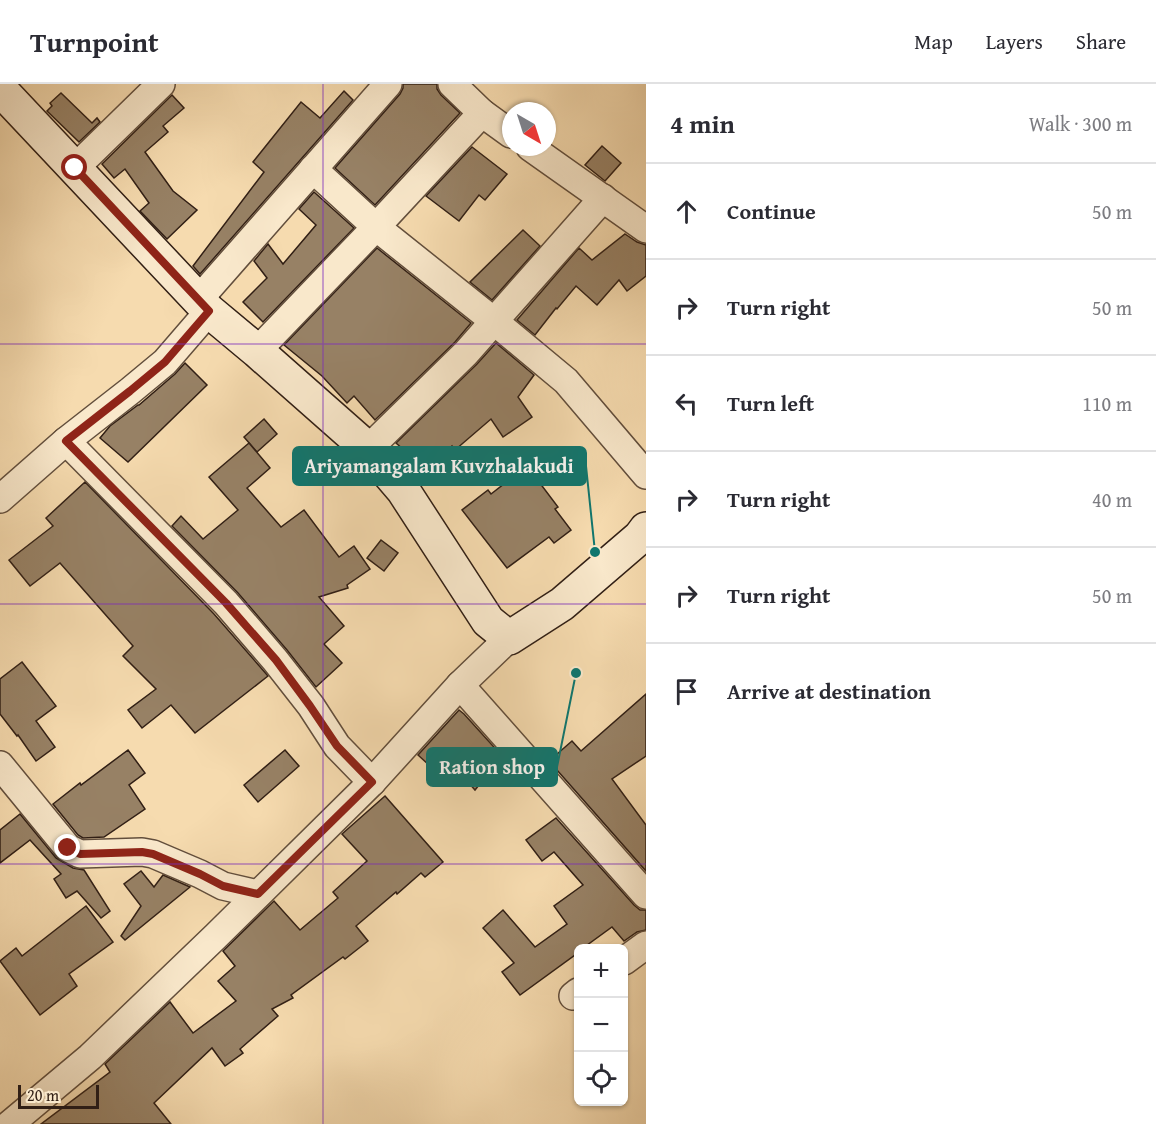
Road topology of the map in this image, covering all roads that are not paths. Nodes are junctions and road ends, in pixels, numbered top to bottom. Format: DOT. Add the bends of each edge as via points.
graph roads {
  1 [pos="161,84"];
  2 [pos="388,84"];
  3 [pos="452,84"];
  4 [pos="0,89"];
  5 [pos="482,113"];
  6 [pos="502,127"];
  7 [pos="543,156"];
  8 [pos="75,168"];
  9 [pos="313,169"];
  10 [pos="603,198"];
  11 [pos="376,227"];
  12 [pos="646,229"];
  13 [pos="200,314"];
  14 [pos="495,321"];
  15 [pos="257,351"];
  16 [pos="66,441"];
  17 [pos="368,449"];
  18 [pos="646,475"];
  19 [pos="0,499"];
  20 [pos="644,537"];
  21 [pos="509,638"];
  22 [pos="460,685"];
  23 [pos="0,765"];
  24 [pos="366,775"];
  25 [pos="258,894"];
  26 [pos="646,895"];
  27 [pos="646,945"];
  28 [pos="628,958"];
  29 [pos="10,1124"];
  1 -- 8 [label="street"];
  2 -- 9 [label="street"];
  3 -- 5 [label="street"];
  4 -- 8 [label="street"];
  5 -- 6 [label="street"];
  5 -- 11 [label="street"];
  7 -- 10 [label="street"];
  8 -- 13 [label="street"];
  9 -- 11 [label="street"];
  9 -- 13 [label="street"];
  10 -- 12 [label="street"];
  10 -- 14 [label="street"];
  11 -- 14 [label="street"];
  11 -- 15 [label="street"];
  13 -- 15 [label="street"];
  13 -- 16 [label="street" via="165,362"];
  14 -- 17 [label="street"];
  14 -- 18 [label="street" via="566,381"];
  15 -- 17 [label="street"];
  16 -- 19 [label="street"];
  16 -- 24 [label="street" via="226,603 276,660 337,746"];
  17 -- 21 [label="street" via="403,489 488,621"];
  20 -- 21 [label="street" via="562,604"];
  21 -- 22 [label="street"];
  22 -- 24 [label="street"];
  22 -- 26 [label="street"];
  23 -- 25 [label="street" via="68,848 80,854 153,854 211,880"];
  24 -- 25 [label="street"];
  25 -- 29 [label="street" via="90,1057"];
  27 -- 28 [label="street"];
}
